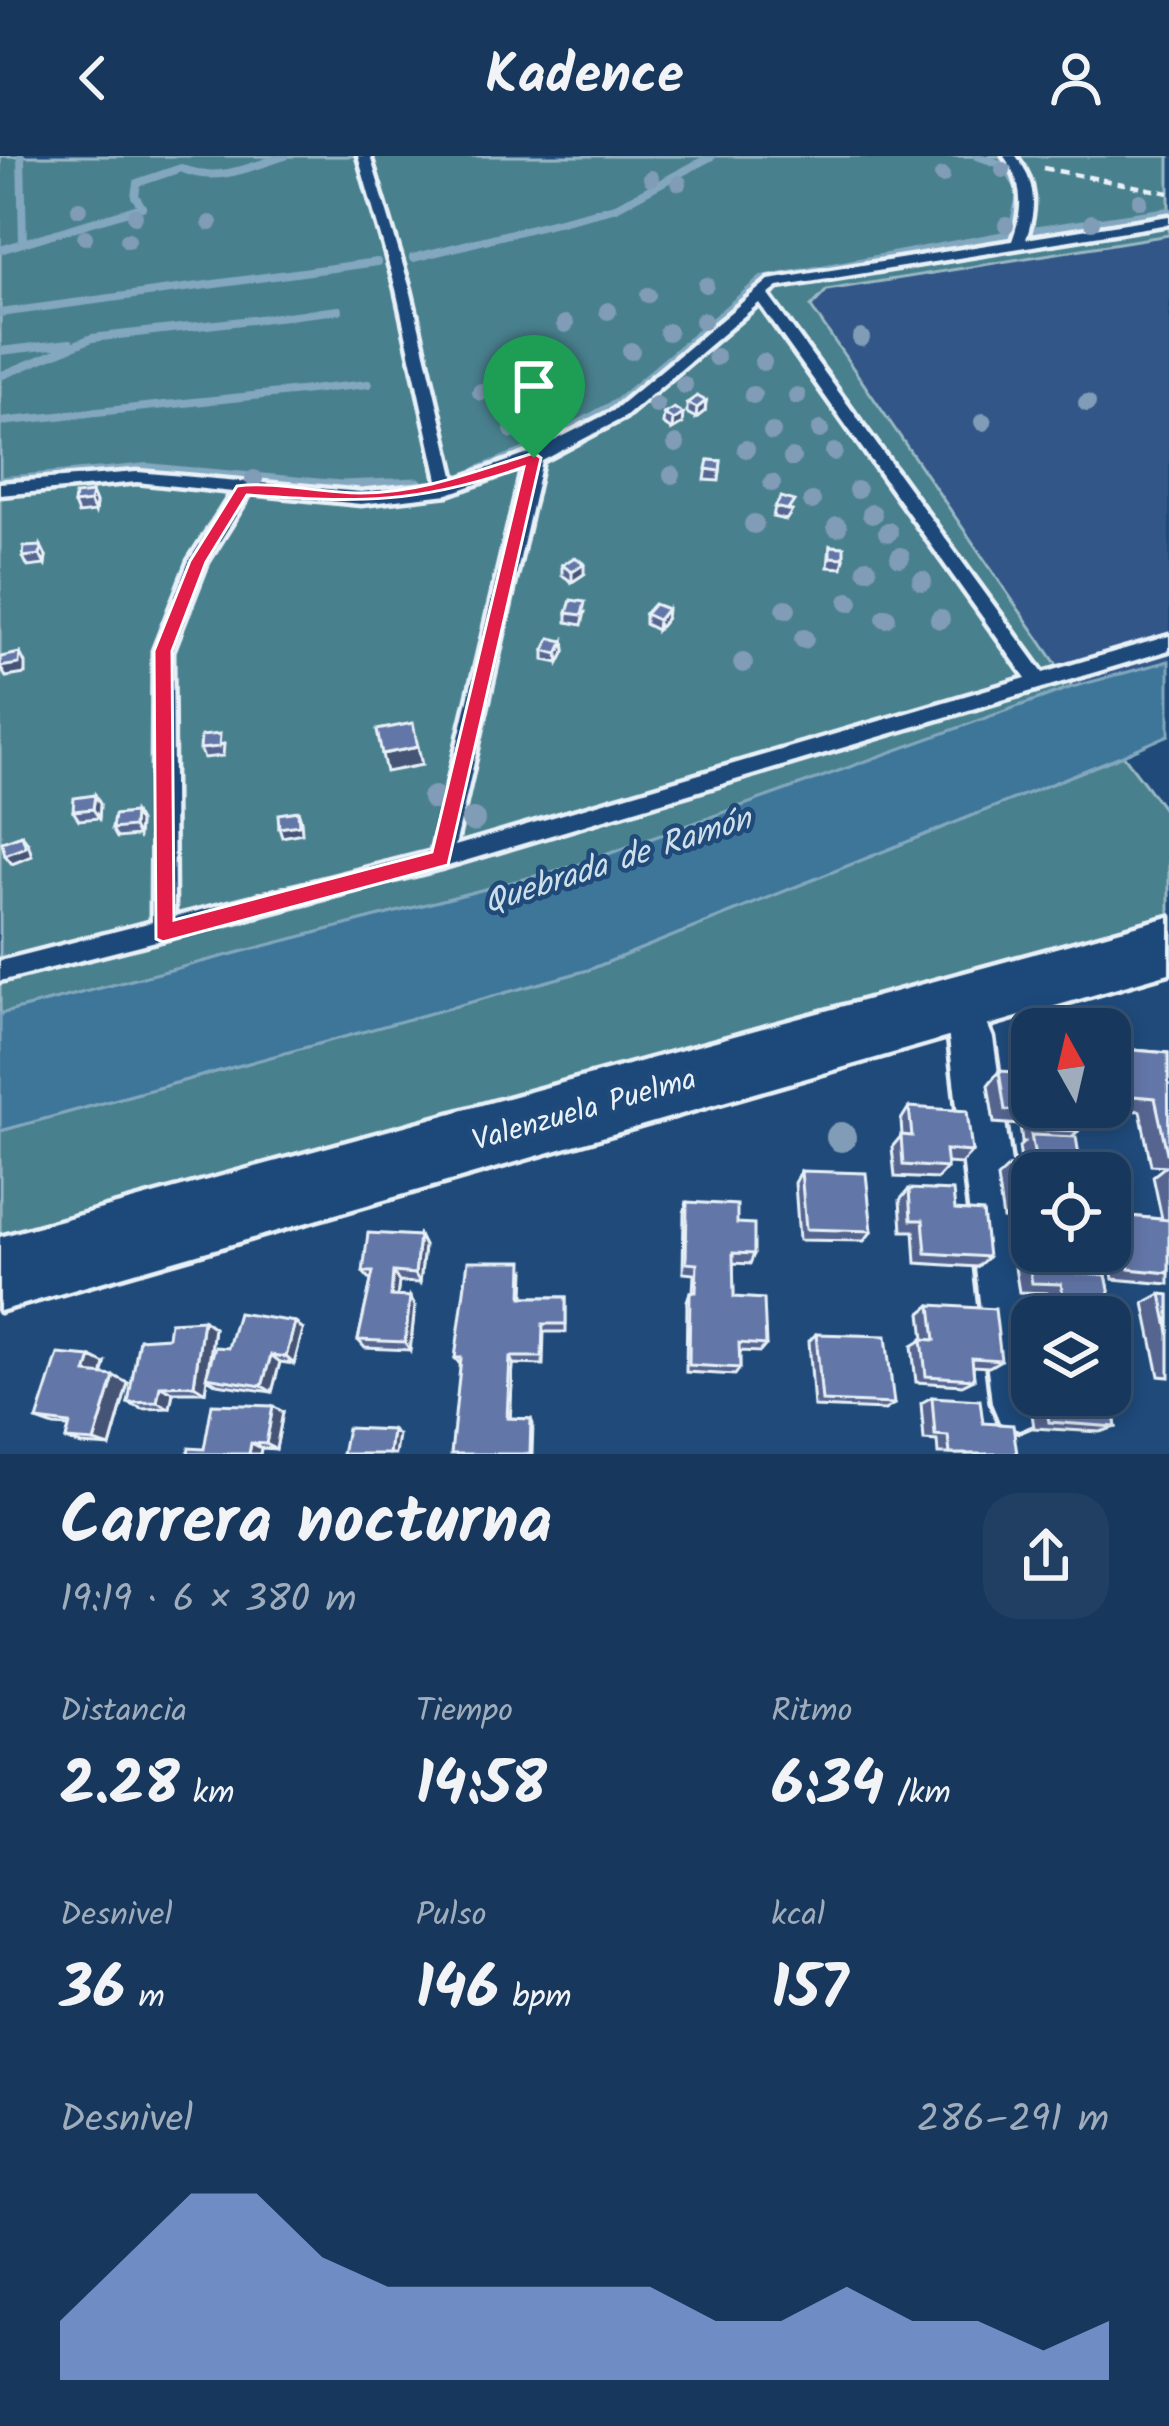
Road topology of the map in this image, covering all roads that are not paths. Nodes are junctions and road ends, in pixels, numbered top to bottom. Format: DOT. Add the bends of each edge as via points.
graph roads {
  1 [pos="364,156"];
  2 [pos="992,156"];
  3 [pos="1012,159"];
  4 [pos="1169,220"];
  5 [pos="1020,236"];
  6 [pos="759,293"];
  7 [pos="534,458"];
  8 [pos="448,488"];
  9 [pos="0,489"];
  10 [pos="243,490"];
  11 [pos="1169,643"];
  12 [pos="1037,679"];
  13 [pos="441,859"];
  14 [pos="163,932"];
  15 [pos="1169,945"];
  16 [pos="0,971"];
  17 [pos="958,1004"];
  18 [pos="2,1282"];
  19 [pos="1011,1343"];
  1 -- 8 [label="lane" via="404,289"];
  2 -- 3 [label="lane"];
  3 -- 5 [label="lane" via="1029,195"];
  4 -- 5 [label="lane"];
  5 -- 6 [label="lane"];
  6 -- 7 [label="lane" via="619,414"];
  6 -- 12 [label="lane"];
  7 -- 8 [label="lane"];
  7 -- 13 [label="lane"];
  8 -- 10 [label="lane" via="361,498"];
  9 -- 10 [label="lane" via="137,477"];
  10 -- 14 [label="lane" via="198,561 163,651"];
  11 -- 12 [label="lane"];
  12 -- 13 [label="lane"];
  13 -- 14 [label="lane"];
  14 -- 16 [label="lane"];
  15 -- 17 [label="main road, Valenzuela Puelma"];
  17 -- 18 [label="main road, Valenzuela Puelma"];
  17 -- 19 [label="street" via="970,1038"];
}
